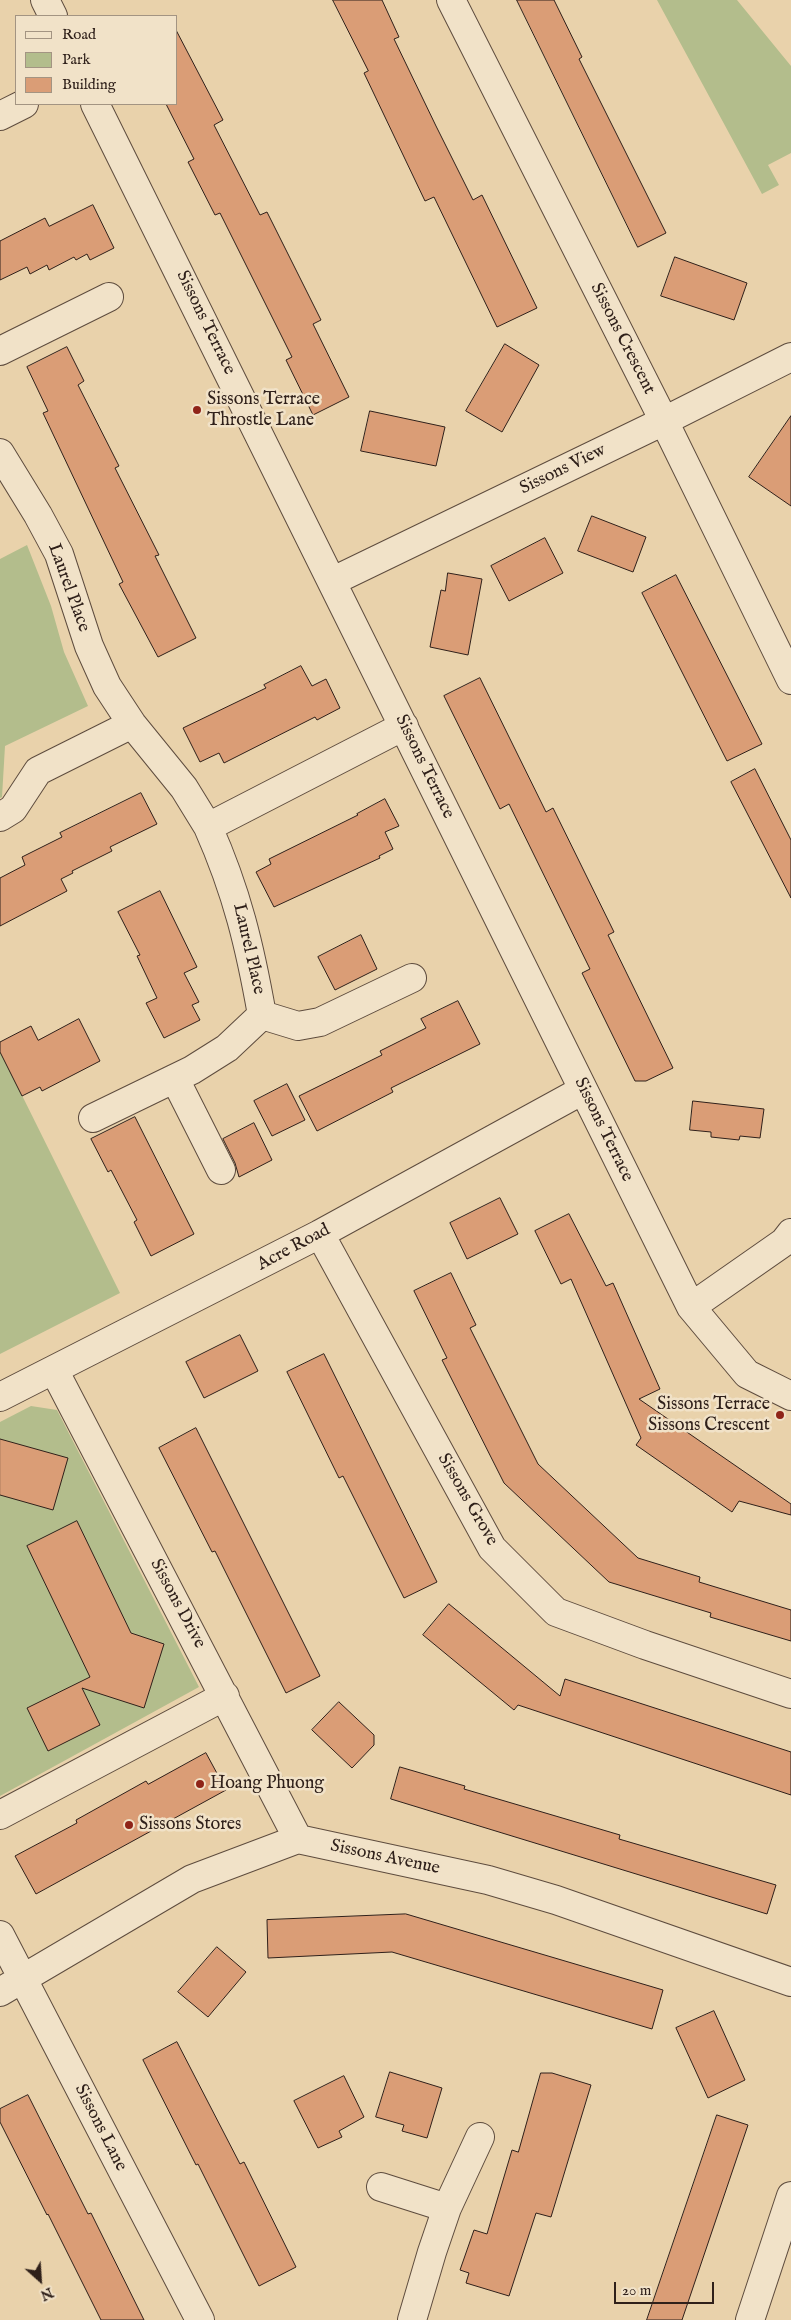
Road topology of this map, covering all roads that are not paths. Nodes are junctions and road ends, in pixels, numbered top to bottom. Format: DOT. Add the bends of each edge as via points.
graph roads {
  1 [pos="45,0"];
  2 [pos="451,0"];
  3 [pos="52,15"];
  4 [pos="22,105"];
  5 [pos="96,105"];
  6 [pos="0,116"];
  7 [pos="109,297"];
  8 [pos="0,351"];
  9 [pos="791,357"];
  10 [pos="664,421"];
  11 [pos="0,453"];
  12 [pos="333,581"];
  13 [pos="791,680"];
  14 [pos="132,724"];
  15 [pos="404,726"];
  16 [pos="0,817"];
  17 [pos="208,827"];
  18 [pos="412,978"];
  19 [pos="262,1016"];
  20 [pos="175,1078"];
  21 [pos="583,1090"];
  22 [pos="93,1118"];
  23 [pos="221,1170"];
  24 [pos="791,1233"];
  25 [pos="320,1234"];
  26 [pos="691,1307"];
  27 [pos="54,1370"];
  28 [pos="0,1396"];
  29 [pos="791,1396"];
  30 [pos="791,1694"];
  31 [pos="225,1696"];
  32 [pos="0,1815"];
  33 [pos="298,1839"];
  34 [pos="0,1935"];
  35 [pos="791,1982"];
  36 [pos="11,1986"];
  37 [pos="480,2137"];
  38 [pos="381,2187"];
  39 [pos="791,2196"];
  40 [pos="447,2208"];
  41 [pos="200,2320"];
  42 [pos="412,2320"];
  43 [pos="750,2320"];
  1 -- 3 [label="street"];
  2 -- 10 [label="street, Sissons Crescent"];
  4 -- 6 [label="street"];
  5 -- 12 [label="street, Sissons Terrace"];
  7 -- 8 [label="street"];
  9 -- 10 [label="street, Sissons View"];
  10 -- 12 [label="street, Sissons View"];
  10 -- 13 [label="street, Sissons Crescent"];
  11 -- 14 [label="street, Laurel Place" via="59,554 88,646 107,686"];
  12 -- 15 [label="street, Sissons Terrace"];
  14 -- 16 [label="street" via="38,771 13,809"];
  14 -- 17 [label="street, Laurel Place" via="184,788"];
  15 -- 17 [label="street"];
  15 -- 21 [label="street, Sissons Terrace"];
  17 -- 19 [label="street, Laurel Place" via="243,918"];
  18 -- 19 [label="street, Laurel Place" via="320,1022 298,1026"];
  19 -- 20 [label="street, Laurel Place" via="227,1048"];
  20 -- 22 [label="street, Laurel Place"];
  20 -- 23 [label="street"];
  21 -- 25 [label="street, Acre Road"];
  21 -- 26 [label="street, Sissons Terrace"];
  24 -- 26 [label="street" via="784,1242"];
  25 -- 27 [label="street, Acre Road"];
  25 -- 30 [label="street, Sissons Grove" via="492,1548 556,1612"];
  26 -- 29 [label="street, Sissons Terrace" via="747,1374"];
  27 -- 28 [label="street, Acre Road"];
  27 -- 31 [label="street, Sissons Drive"];
  31 -- 32 [label="street"];
  31 -- 33 [label="street, Sissons Drive"];
  33 -- 35 [label="street, Sissons Avenue" via="488,1880 556,1900"];
  33 -- 36 [label="street" via="192,1879"];
  34 -- 36 [label="street, Sissons Lane"];
  36 -- 41 [label="street, Sissons Lane"];
  37 -- 40 [label="street"];
  38 -- 40 [label="street"];
  39 -- 43 [label="street"];
  40 -- 42 [label="street"];
}
